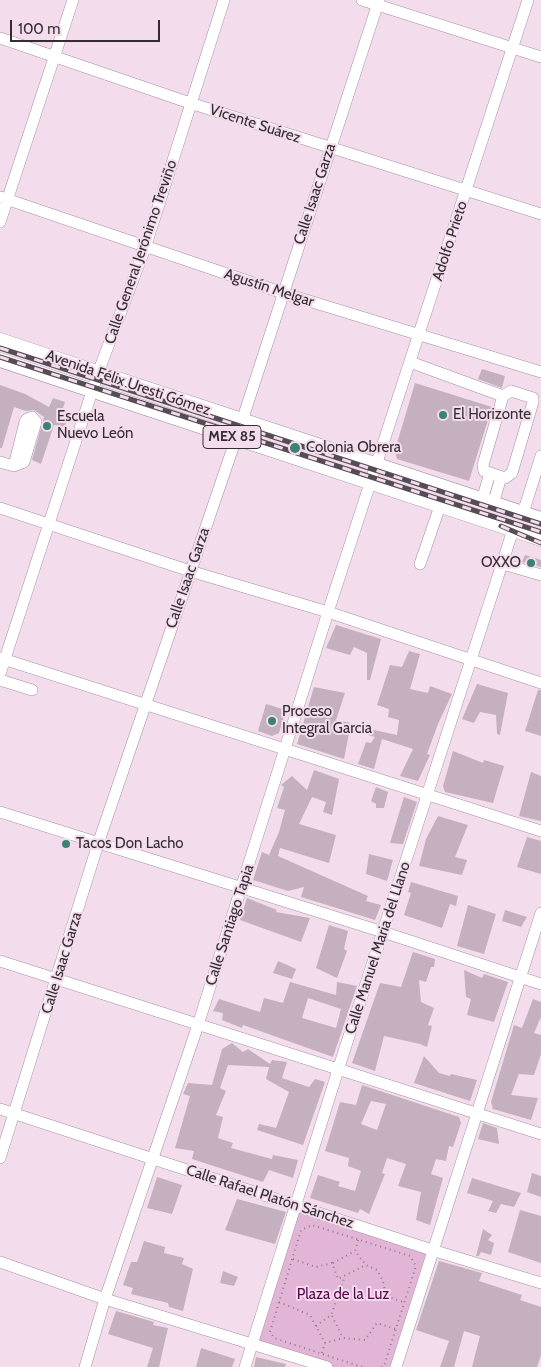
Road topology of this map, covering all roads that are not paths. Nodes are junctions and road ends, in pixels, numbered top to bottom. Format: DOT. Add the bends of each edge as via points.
graph roads {
  1 [pos="73,0"];
  2 [pos="224,0"];
  3 [pos="362,0"];
  4 [pos="528,0"];
  5 [pos="378,2"];
  6 [pos="0,38"];
  7 [pos="512,47"];
  8 [pos="53,57"];
  9 [pos="541,57"];
  10 [pos="190,103"];
  11 [pos="330,148"];
  12 [pos="467,191"];
  13 [pos="4,198"];
  14 [pos="541,214"];
  15 [pos="0,222"];
  16 [pos="146,248"];
  17 [pos="283,293"];
  18 [pos="420,335"];
  19 [pos="0,340"];
  20 [pos="0,360"];
  21 [pos="410,362"];
  22 [pos="541,372"];
  23 [pos="98,373"];
  24 [pos="92,391"];
  25 [pos="503,396"];
  26 [pos="242,421"];
  27 [pos="236,438"];
  28 [pos="541,456"];
  29 [pos="0,462"];
  30 [pos="377,464"];
  31 [pos="14,466"];
  32 [pos="496,475"];
  33 [pos="371,482"];
  34 [pos="488,502"];
  35 [pos="440,506"];
  36 [pos="0,508"];
  37 [pos="523,513"];
  38 [pos="541,519"];
  39 [pos="49,525"];
  40 [pos="513,530"];
  41 [pos="541,539"];
  42 [pos="420,564"];
  43 [pos="502,564"];
  44 [pos="190,571"];
  45 [pos="541,575"];
  46 [pos="328,612"];
  47 [pos="2,658"];
  48 [pos="471,660"];
  49 [pos="0,674"];
  50 [pos="0,680"];
  51 [pos="541,683"];
  52 [pos="32,690"];
  53 [pos="145,705"];
  54 [pos="286,750"];
  55 [pos="427,795"];
  56 [pos="0,812"];
  57 [pos="541,831"];
  58 [pos="98,844"];
  59 [pos="242,889"];
  60 [pos="541,914"];
  61 [pos="383,932"];
  62 [pos="0,961"];
  63 [pos="520,977"];
  64 [pos="58,979"];
  65 [pos="541,984"];
  66 [pos="198,1025"];
  67 [pos="338,1070"];
  68 [pos="0,1109"];
  69 [pos="14,1113"];
  70 [pos="478,1114"];
  71 [pos="541,1134"];
  72 [pos="0,1158"];
  73 [pos="152,1159"];
  74 [pos="296,1205"];
  75 [pos="432,1250"];
  76 [pos="0,1262"];
  77 [pos="541,1284"];
  78 [pos="105,1299"];
  79 [pos="253,1343"];
  80 [pos="89,1366"];
  81 [pos="246,1367"];
  82 [pos="327,1367"];
  83 [pos="396,1367"];
  1 -- 8 [label="street"];
  2 -- 10 [label="street, Calle General Jerónimo Treviño"];
  3 -- 5 [label="street"];
  4 -- 7 [label="street, Adolfo Prieto"];
  5 -- 7 [label="street"];
  5 -- 11 [label="street, Calle Isaac Garza"];
  6 -- 8 [label="street, Vicente Suárez"];
  7 -- 9 [label="street"];
  7 -- 12 [label="street, Adolfo Prieto"];
  8 -- 10 [label="street, Vicente Suárez"];
  8 -- 13 [label="street"];
  10 -- 11 [label="street, Vicente Suárez"];
  10 -- 16 [label="street, Calle General Jerónimo Treviño"];
  11 -- 12 [label="street, Vicente Suárez"];
  11 -- 17 [label="street, Calle Isaac Garza"];
  12 -- 14 [label="street, Vicente Suárez"];
  12 -- 18 [label="street, Adolfo Prieto"];
  13 -- 15 [label="street"];
  13 -- 16 [label="street, Agustín Melgar"];
  16 -- 17 [label="street, Agustín Melgar"];
  16 -- 23 [label="street, Calle General Jerónimo Treviño"];
  17 -- 18 [label="street, Agustín Melgar"];
  17 -- 26 [label="street, Calle Isaac Garza"];
  18 -- 21 [label="street, Adolfo Prieto"];
  18 -- 22 [label="street, Agustín Melgar"];
  19 -- 23 [label="main road, Avenida Félix Uresti Gómez / MEX 85"];
  20 -- 24 [label="main road, Avenida Félix Uresti Gómez / MEX 85"];
  21 -- 25 [label="street"];
  21 -- 30 [label="street, Adolfo Prieto"];
  23 -- 24 [label="street, Calle General Jerónimo Treviño"];
  23 -- 26 [label="main road, Avenida Félix Uresti Gómez / MEX 85"];
  24 -- 27 [label="main road, Avenida Félix Uresti Gómez / MEX 85"];
  24 -- 39 [label="street, Calle General Jerónimo Treviño"];
  25 -- 32 [label="street" via="483,465 484,471"];
  25 -- 32 [label="street" via="514,391 532,398 533,402 512,473 508,478"];
  26 -- 27 [label="street, Calle Isaac Garza"];
  26 -- 30 [label="main road, Avenida Félix Uresti Gómez / MEX 85"];
  27 -- 33 [label="main road, Avenida Félix Uresti Gómez / MEX 85"];
  27 -- 44 [label="street, Calle Isaac Garza"];
  28 -- 37 [label="street"];
  29 -- 31 [label="street"];
  30 -- 33 [label="street, Adolfo Prieto"];
  30 -- 34 [label="main road, Avenida Félix Uresti Gómez / MEX 85"];
  32 -- 34 [label="street"];
  33 -- 35 [label="main road, Avenida Félix Uresti Gómez / MEX 85"];
  33 -- 46 [label="street, Calle Santiago Tapia"];
  34 -- 37 [label="main road, Avenida Félix Uresti Gómez / MEX 85"];
  35 -- 40 [label="main road, Avenida Félix Uresti Gómez / MEX 85"];
  35 -- 42 [label="street"];
  36 -- 39 [label="street"];
  37 -- 38 [label="main road, Avenida Félix Uresti Gómez / MEX 85"];
  39 -- 44 [label="street"];
  39 -- 47 [label="street, Calle General Jerónimo Treviño"];
  40 -- 41 [label="main road, Avenida Félix Uresti Gómez / MEX 85"];
  40 -- 43 [label="street, Calle Manuel Maria del Llano"];
  43 -- 45 [label="street"];
  43 -- 48 [label="street, Calle Manuel Maria del Llano"];
  44 -- 46 [label="street"];
  44 -- 53 [label="street, Calle Isaac Garza"];
  46 -- 48 [label="street"];
  46 -- 54 [label="street, Calle Santiago Tapia"];
  47 -- 49 [label="street, Calle General Jerónimo Treviño"];
  47 -- 53 [label="street"];
  48 -- 51 [label="street"];
  48 -- 55 [label="street, Calle Manuel Maria del Llano"];
  50 -- 52 [label="street"];
  53 -- 54 [label="street"];
  53 -- 58 [label="street, Calle Isaac Garza"];
  54 -- 55 [label="street"];
  54 -- 59 [label="street, Calle Santiago Tapia"];
  55 -- 57 [label="street"];
  55 -- 61 [label="street, Calle Manuel Maria del Llano"];
  56 -- 58 [label="street"];
  58 -- 59 [label="street"];
  58 -- 64 [label="street, Calle Isaac Garza"];
  59 -- 61 [label="street"];
  59 -- 66 [label="street, Calle Santiago Tapia"];
  60 -- 63 [label="street"];
  61 -- 63 [label="street"];
  61 -- 67 [label="street, Calle Manuel Maria del Llano"];
  62 -- 64 [label="street"];
  63 -- 65 [label="street"];
  63 -- 70 [label="street"];
  64 -- 66 [label="street"];
  64 -- 69 [label="street, Calle Isaac Garza"];
  66 -- 67 [label="street"];
  66 -- 73 [label="street, Calle Santiago Tapia"];
  67 -- 70 [label="street"];
  67 -- 74 [label="street, Calle Manuel Maria del Llano"];
  68 -- 69 [label="street, Calle Rafael Platón Sánchez"];
  69 -- 72 [label="street, Calle Isaac Garza"];
  69 -- 73 [label="street, Calle Rafael Platón Sánchez"];
  70 -- 71 [label="street"];
  70 -- 75 [label="street"];
  73 -- 74 [label="street, Calle Rafael Platón Sánchez"];
  73 -- 78 [label="street, Calle Santiago Tapia"];
  74 -- 75 [label="street, Calle Rafael Platón Sánchez"];
  74 -- 79 [label="street, Calle Manuel Maria del Llano"];
  75 -- 77 [label="street, Calle Rafael Platón Sánchez"];
  75 -- 83 [label="street" via="401,1331"];
  76 -- 78 [label="street"];
  78 -- 79 [label="street"];
  78 -- 80 [label="street, Calle Santiago Tapia"];
  79 -- 81 [label="street, Calle Manuel Maria del Llano"];
  79 -- 82 [label="street"];
}
